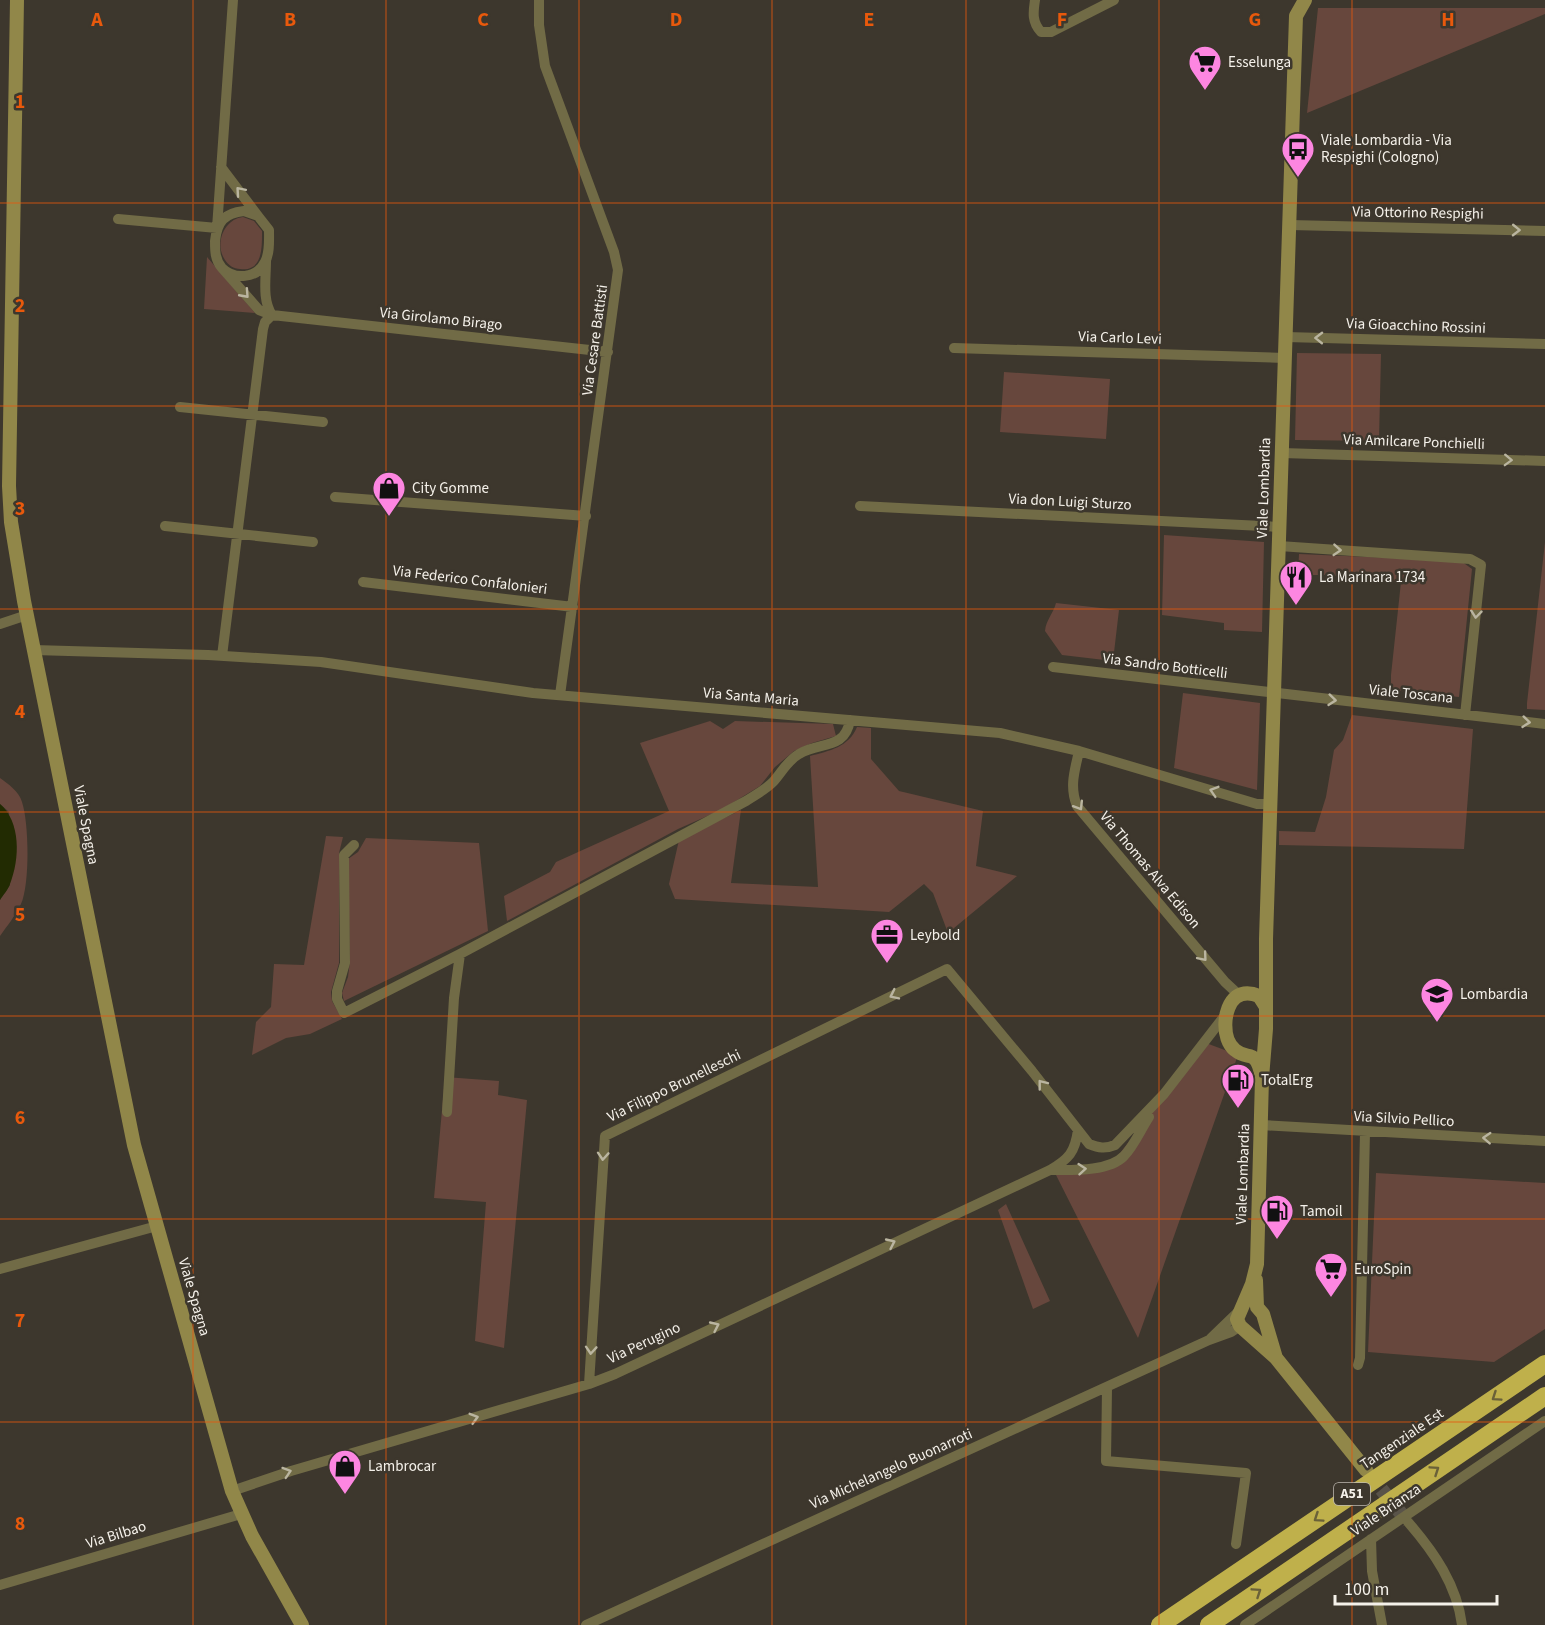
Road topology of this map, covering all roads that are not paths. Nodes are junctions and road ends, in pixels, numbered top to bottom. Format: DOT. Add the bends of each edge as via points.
graph roads {
  1 [pos="17,0"];
  2 [pos="233,0"];
  3 [pos="539,0"];
  4 [pos="1035,0"];
  5 [pos="1114,0"];
  6 [pos="1291,0"];
  7 [pos="1303,0"];
  8 [pos="1296,16"];
  9 [pos="221,167"];
  10 [pos="258,216"];
  11 [pos="118,219"];
  12 [pos="1290,225"];
  13 [pos="217,228"];
  14 [pos="1545,231"];
  15 [pos="266,261"];
  16 [pos="222,268"];
  17 [pos="272,315"];
  18 [pos="1286,337"];
  19 [pos="1545,344"];
  20 [pos="954,348"];
  21 [pos="608,352"];
  22 [pos="1285,358"];
  23 [pos="5,396"];
  24 [pos="180,407"];
  25 [pos="252,415"];
  26 [pos="323,422"];
  27 [pos="1282,453"];
  28 [pos="1545,461"];
  29 [pos="335,496"];
  30 [pos="860,506"];
  31 [pos="586,516"];
  32 [pos="165,526"];
  33 [pos="1280,527"];
  34 [pos="237,534"];
  35 [pos="314,542"];
  36 [pos="1279,546"];
  37 [pos="363,582"];
  38 [pos="573,607"];
  39 [pos="27,615"];
  40 [pos="0,624"];
  41 [pos="34,650"];
  42 [pos="222,656"];
  43 [pos="1053,667"];
  44 [pos="1274,694"];
  45 [pos="560,695"];
  46 [pos="1465,715"];
  47 [pos="850,720"];
  48 [pos="1545,724"];
  49 [pos="1079,751"];
  50 [pos="1270,804"];
  51 [pos="354,845"];
  52 [pos="460,954"];
  53 [pos="1265,961"];
  54 [pos="1243,994"];
  55 [pos="1266,1007"];
  56 [pos="1226,1014"];
  57 [pos="1206,1042"];
  58 [pos="1229,1043"];
  59 [pos="1264,1043"];
  60 [pos="1249,1054"];
  61 [pos="1262,1078"];
  62 [pos="1164,1094"];
  63 [pos="447,1112"];
  64 [pos="1261,1125"];
  65 [pos="1078,1130"];
  66 [pos="1365,1132"];
  67 [pos="1545,1141"];
  68 [pos="1050,1170"];
  69 [pos="157,1226"];
  70 [pos="0,1269"];
  71 [pos="1256,1271"];
  72 [pos="1240,1309"];
  73 [pos="1260,1312"];
  74 [pos="1243,1328"];
  75 [pos="1209,1340"];
  76 [pos="1276,1358"];
  77 [pos="1545,1364"];
  78 [pos="1358,1365"];
  79 [pos="589,1384"];
  80 [pos="1107,1388"];
  81 [pos="1545,1396"];
  82 [pos="1545,1421"];
  83 [pos="1366,1470"];
  84 [pos="232,1491"];
  85 [pos="241,1514"];
  86 [pos="1408,1522"];
  87 [pos="1371,1539"];
  88 [pos="1236,1544"];
  89 [pos="0,1585"];
  90 [pos="302,1625"];
  91 [pos="586,1625"];
  92 [pos="1160,1625"];
  93 [pos="1209,1625"];
  94 [pos="1245,1625"];
  95 [pos="1382,1625"];
  96 [pos="1462,1625"];
  1 -- 23 [label="street, Viale Spagna"];
  2 -- 9 [label="street"];
  3 -- 21 [label="street, Via Cesare Battisti" via="545,66 617,261"];
  4 -- 5 [label="street" via="1035,25 1041,32 1051,32"];
  6 -- 7 [label="street, Viale Lombardia"];
  6 -- 8 [label="street, Viale Lombardia"];
  7 -- 8 [label="street, Viale Lombardia"];
  8 -- 12 [label="street, Viale Lombardia"];
  10 -- 9 [label="street, one-way"];
  9 -- 13 [label="street"];
  10 -- 13 [label="street" via="244,211 229,214"];
  10 -- 15 [label="street" via="269,230"];
  11 -- 13 [label="street"];
  12 -- 14 [label="street, Via Ottorino Respighi, one-way"];
  12 -- 18 [label="street, Viale Lombardia"];
  13 -- 16 [label="street" via="214,250"];
  15 -- 16 [label="street" via="257,272 244,277"];
  15 -- 17 [label="street" via="267,308"];
  16 -- 17 [label="street, one-way" via="260,310"];
  17 -- 21 [label="street, Via Girolamo Birago"];
  17 -- 25 [label="street" via="263,329"];
  19 -- 18 [label="street, Via Gioacchino Rossini, one-way"];
  18 -- 22 [label="street, Viale Lombardia"];
  20 -- 22 [label="street, Via Carlo Levi"];
  21 -- 31 [label="street, Via Cesare Battisti"];
  22 -- 27 [label="street, Viale Lombardia"];
  23 -- 39 [label="street, Viale Spagna" via="11,522"];
  24 -- 25 [label="street"];
  25 -- 26 [label="street"];
  25 -- 34 [label="street"];
  27 -- 28 [label="street, Via Amilcare Ponchielli, one-way"];
  27 -- 33 [label="street, Viale Lombardia"];
  29 -- 31 [label="street"];
  30 -- 33 [label="street, Via don Luigi Sturzo"];
  31 -- 38 [label="street, Via Cesare Battisti"];
  32 -- 34 [label="street"];
  33 -- 36 [label="street, Viale Lombardia"];
  34 -- 35 [label="street"];
  34 -- 42 [label="street"];
  36 -- 44 [label="street, Viale Lombardia"];
  36 -- 46 [label="street, one-way" via="1470,559 1481,565"];
  37 -- 38 [label="street, Via Federico Confalonieri"];
  38 -- 45 [label="street, Via Cesare Battisti"];
  39 -- 40 [label="street"];
  39 -- 41 [label="street, Viale Spagna"];
  41 -- 42 [label="street, Via Santa Maria"];
  41 -- 69 [label="street, Viale Spagna" via="134,1145"];
  42 -- 45 [label="street, Via Santa Maria" via="336,664"];
  43 -- 44 [label="street, Via Sandro Botticelli"];
  44 -- 46 [label="street, Viale Toscana, one-way"];
  44 -- 50 [label="street, Viale Lombardia"];
  45 -- 47 [label="street, Via Santa Maria"];
  46 -- 48 [label="street, Viale Toscana, one-way"];
  47 -- 49 [label="street, Via Santa Maria" via="1000,733"];
  47 -- 52 [label="street" via="843,737 798,754 769,786 746,801"];
  50 -- 49 [label="street, Via Santa Maria, one-way" via="1257,804"];
  49 -- 54 [label="street, Via Thomas Alva Edison, one-way" via="1072,785 1077,806 1225,982"];
  50 -- 53 [label="street, Viale Lombardia"];
  51 -- 52 [label="street" via="344,855 345,963 337,991 344,1013"];
  52 -- 63 [label="street"];
  53 -- 54 [label="street, Viale Lombardia" via="1259,981"];
  53 -- 55 [label="street, Viale Lombardia"];
  54 -- 55 [label="street" via="1259,996"];
  54 -- 56 [label="street, Viale Lombardia" via="1233,1000"];
  55 -- 59 [label="street, Viale Lombardia"];
  56 -- 57 [label="street, Via Perugino"];
  56 -- 58 [label="street"];
  57 -- 58 [label="street"];
  57 -- 62 [label="street, Via Perugino"];
  58 -- 60 [label="street" via="1237,1052"];
  59 -- 60 [label="street"];
  59 -- 61 [label="street, Viale Lombardia"];
  60 -- 61 [label="street, Viale Lombardia" via="1258,1064"];
  61 -- 64 [label="street, Viale Lombardia"];
  62 -- 65 [label="street, Via Perugino" via="1115,1145 1098,1148 1089,1144"];
  68 -- 62 [label="street, Via Perugino, one-way" via="1088,1169 1123,1158"];
  64 -- 66 [label="street, Via Silvio Pellico"];
  64 -- 71 [label="street, Viale Lombardia"];
  65 -- 68 [label="street, Via Perugino" via="1077,1142 1066,1161"];
  65 -- 79 [label="street, Via Filippo Brunelleschi, one-way" via="947,969 605,1136"];
  67 -- 66 [label="street, Via Silvio Pellico, one-way"];
  66 -- 78 [label="street"];
  79 -- 68 [label="street, Via Perugino, one-way"];
  69 -- 70 [label="street"];
  69 -- 84 [label="street, Viale Spagna"];
  71 -- 72 [label="street, Viale Lombardia"];
  71 -- 73 [label="street, Viale Lombardia"];
  72 -- 73 [label="street" via="1249,1305"];
  72 -- 74 [label="street, Viale Lombardia" via="1237,1319"];
  72 -- 75 [label="street, Via Michelangelo Buonarroti"];
  73 -- 74 [label="street" via="1257,1329"];
  73 -- 76 [label="street, Viale Lombardia"];
  74 -- 75 [label="street, Via Michelangelo Buonarroti"];
  74 -- 76 [label="street, Viale Lombardia"];
  75 -- 80 [label="street, Via Michelangelo Buonarroti"];
  76 -- 83 [label="street, Viale Lombardia"];
  77 -- 92 [label="highway, Tangenziale Est / A51, one-way"];
  84 -- 79 [label="street, Via Perugino, one-way"];
  80 -- 88 [label="street" via="1106,1461 1246,1473"];
  80 -- 91 [label="street, Via Michelangelo Buonarroti"];
  93 -- 81 [label="highway, A51, one-way"];
  82 -- 87 [label="street, Viale Brianza"];
  84 -- 85 [label="street, Viale Spagna"];
  85 -- 89 [label="street, Via Bilbao"];
  85 -- 90 [label="street, Viale Spagna"];
  86 -- 96 [label="street" via="1444,1572"];
  87 -- 94 [label="street, Viale Brianza"];
  87 -- 95 [label="street" via="1372,1571"];
}
